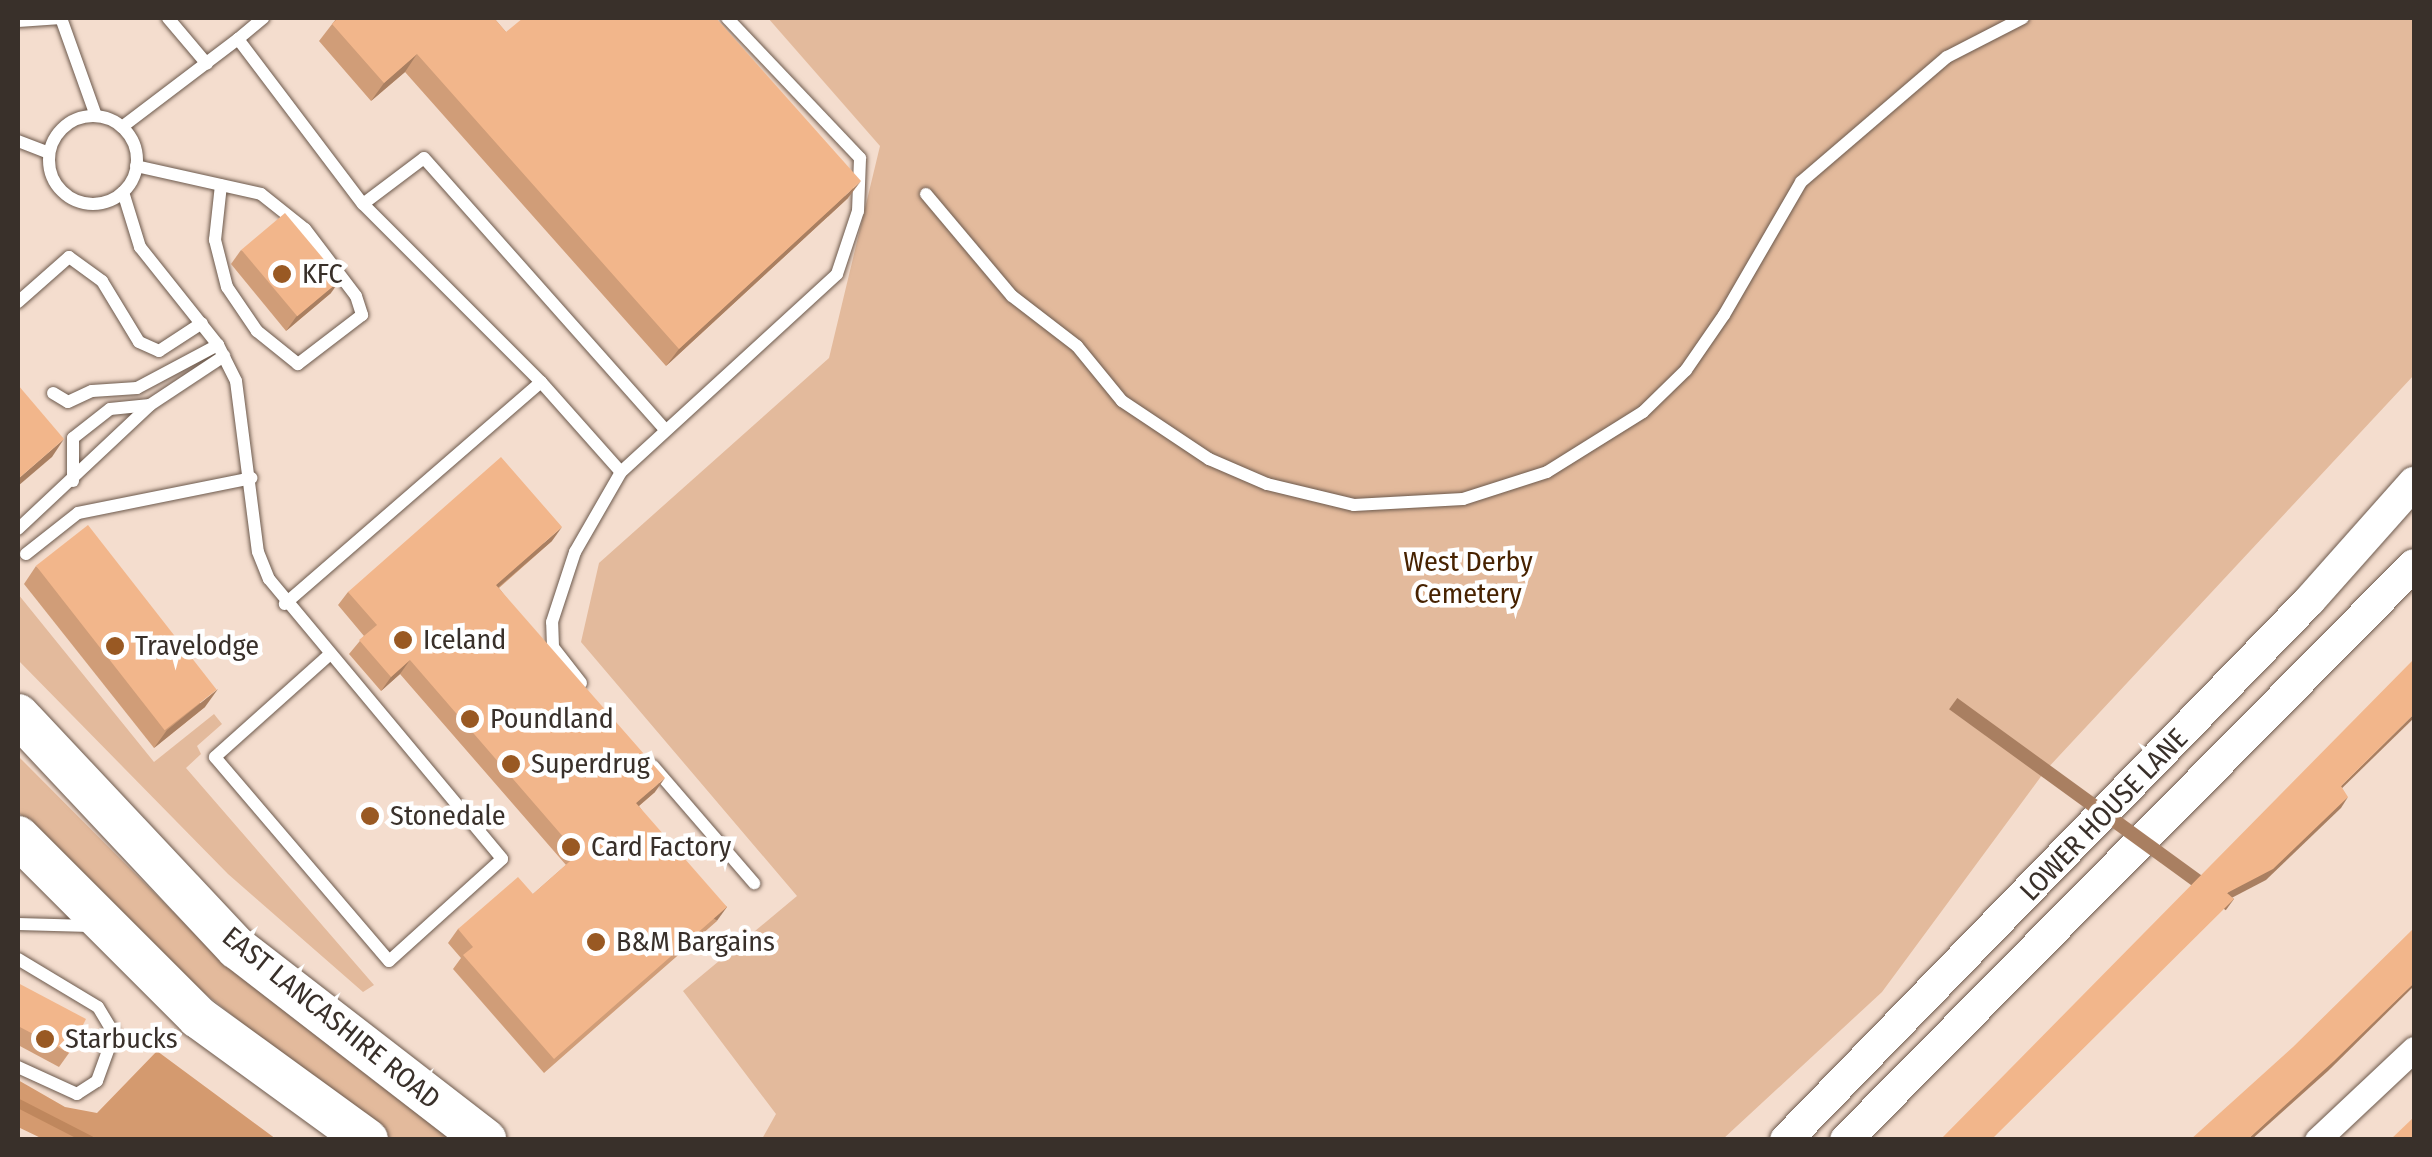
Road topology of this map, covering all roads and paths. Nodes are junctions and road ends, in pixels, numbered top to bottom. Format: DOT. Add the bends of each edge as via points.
graph roads {
  1 [pos="26,18"];
  2 [pos="168,18"];
  3 [pos="262,18"];
  4 [pos="727,18"];
  5 [pos="2022,18"];
  6 [pos="18,21"];
  7 [pos="238,39"];
  8 [pos="207,64"];
  9 [pos="96,116"];
  10 [pos="122,127"];
  11 [pos="18,141"];
  12 [pos="49,153"];
  13 [pos="136,166"];
  14 [pos="221,185"];
  15 [pos="124,192"];
  16 [pos="926,194"];
  17 [pos="363,204"];
  18 [pos="18,302"];
  19 [pos="202,323"];
  20 [pos="221,351"];
  21 [pos="541,382"];
  22 [pos="53,393"];
  23 [pos="150,404"];
  24 [pos="663,427"];
  25 [pos="621,472"];
  26 [pos="252,478"];
  27 [pos="73,481"];
  28 [pos="2414,483"];
  29 [pos="18,529"];
  30 [pos="26,554"];
  31 [pos="2414,565"];
  32 [pos="285,604"];
  33 [pos="329,655"];
  34 [pos="599,703"];
  35 [pos="18,715"];
  36 [pos="638,748"];
  37 [pos="18,837"];
  38 [pos="754,883"];
  39 [pos="18,924"];
  40 [pos="108,927"];
  41 [pos="18,959"];
  42 [pos="2414,1049"];
  43 [pos="18,1067"];
  44 [pos="367,1140"];
  45 [pos="485,1140"];
  46 [pos="1786,1140"];
  47 [pos="1846,1140"];
  48 [pos="2317,1140"];
  1 -- 6 [label="lane"];
  1 -- 9 [label="lane" via="60,18"];
  2 -- 8 [label="lane"];
  3 -- 7 [label="lane"];
  4 -- 24 [label="lane" via="860,158 864,183 837,274"];
  5 -- 16 [label="lane" via="1947,57 1801,182 1724,316 1686,370 1643,412 1546,472 1463,499 1354,505 1267,484 1209,460 1122,401 1077,346 1012,296"];
  7 -- 8 [label="lane"];
  7 -- 17 [label="lane"];
  8 -- 10 [label="lane"];
  9 -- 10 [label="lane"];
  9 -- 12 [label="lane" via="69,123"];
  10 -- 13 [label="lane"];
  11 -- 12 [label="lane"];
  12 -- 15 [label="lane" via="51,174 69,197 97,204"];
  13 -- 14 [label="lane"];
  13 -- 15 [label="lane"];
  14 -- 14 [label="lane" via="261,194 305,229 356,296 362,315 298,364 257,330 226,286 215,240"];
  15 -- 19 [label="lane" via="140,247"];
  17 -- 21 [label="lane"];
  17 -- 24 [label="lane" via="424,158"];
  18 -- 19 [label="lane" via="69,256 102,281 139,342 159,351"];
  19 -- 20 [label="lane"];
  20 -- 22 [label="lane" via="137,388 92,391 68,402"];
  20 -- 23 [label="lane"];
  20 -- 26 [label="lane" via="240,398"];
  21 -- 25 [label="lane"];
  21 -- 32 [label="lane"];
  23 -- 27 [label="lane"];
  23 -- 27 [label="lane" via="110,409 73,438"];
  24 -- 25 [label="lane"];
  25 -- 34 [label="lane" via="575,552 550,635"];
  26 -- 30 [label="lane" via="78,513"];
  26 -- 32 [label="lane" via="258,552"];
  27 -- 29 [label="lane"];
  28 -- 46 [label="street, LOWER HOUSE LANE" via="2310,600"];
  31 -- 47 [label="street, LOWER HOUSE LANE"];
  32 -- 33 [label="lane"];
  33 -- 33 [label="lane" via="502,859 389,961 215,757"];
  35 -- 45 [label="highway, EAST LANCASHIRE ROAD" via="237,948"];
  36 -- 38 [label="lane"];
  37 -- 40 [label="highway"];
  39 -- 40 [label="lane"];
  40 -- 44 [label="highway" via="198,1017"];
  41 -- 43 [label="lane" via="98,1007 114,1034 97,1082 77,1094"];
  42 -- 48 [label="street"];
}
